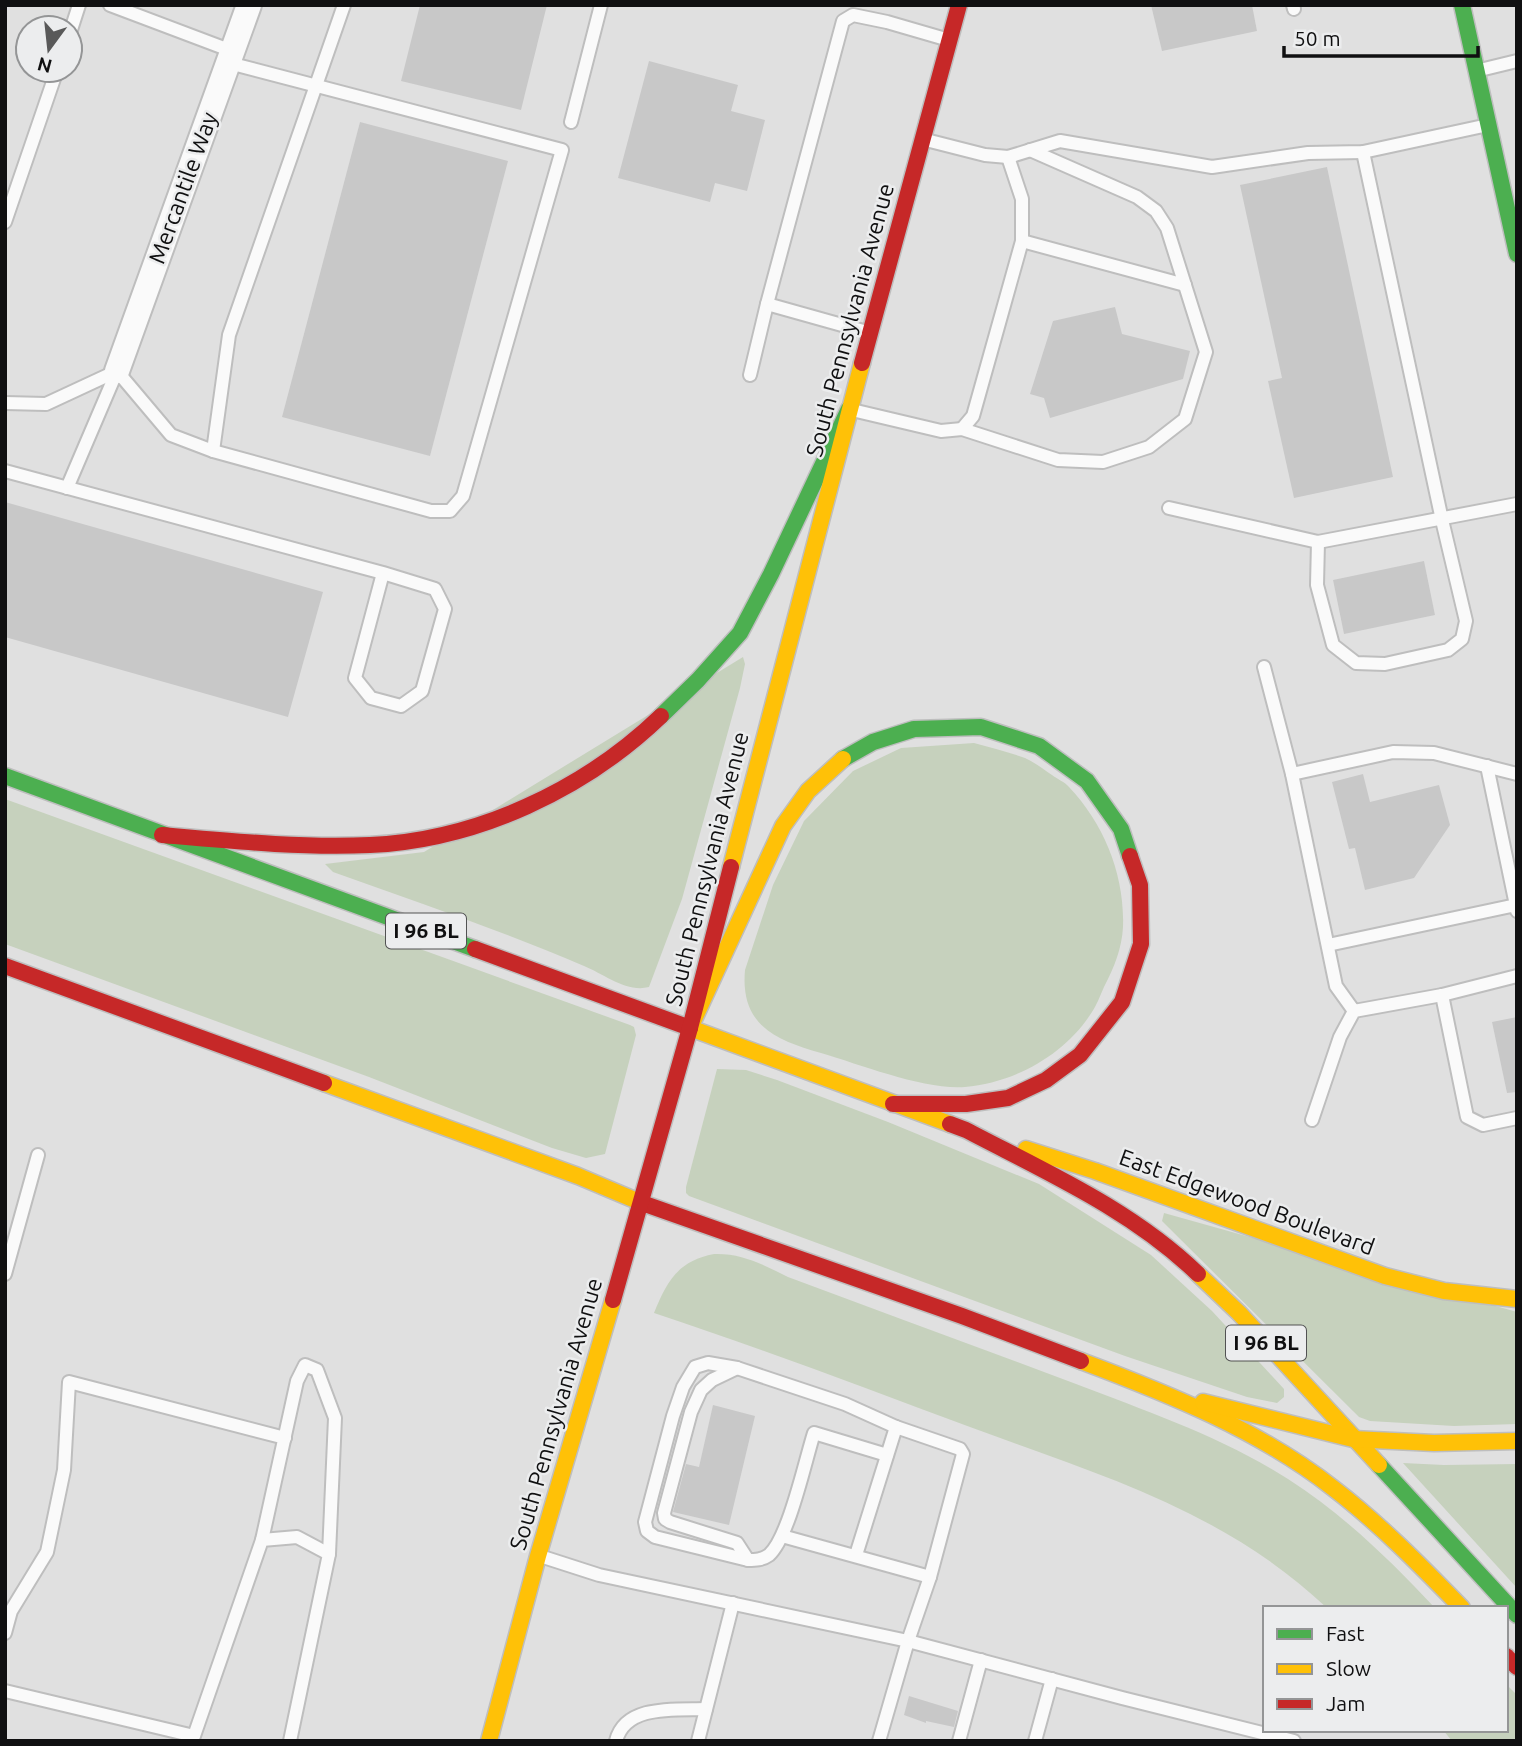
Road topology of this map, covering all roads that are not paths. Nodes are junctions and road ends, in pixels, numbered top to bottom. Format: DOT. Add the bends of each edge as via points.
graph roads {
  1 [pos="110,5"];
  2 [pos="249,5"];
  3 [pos="344,5"];
  4 [pos="601,5"];
  5 [pos="959,5"];
  6 [pos="1462,5"];
  7 [pos="949,40"];
  8 [pos="230,57"];
  9 [pos="1517,61"];
  10 [pos="1476,71"];
  11 [pos="52,84"];
  12 [pos="316,86"];
  13 [pos="571,122"];
  14 [pos="1489,125"];
  15 [pos="923,139"];
  16 [pos="1030,150"];
  17 [pos="1363,152"];
  18 [pos="1008,157"];
  19 [pos="1513,221"];
  20 [pos="5,222"];
  21 [pos="1022,241"];
  22 [pos="1517,254"];
  23 [pos="1185,285"];
  24 [pos="766,304"];
  25 [pos="871,333"];
  26 [pos="117,371"];
  27 [pos="750,375"];
  28 [pos="5,403"];
  29 [pos="849,409"];
  30 [pos="962,429"];
  31 [pos="213,451"];
  32 [pos="5,471"];
  33 [pos="67,488"];
  34 [pos="1517,504"];
  35 [pos="1169,508"];
  36 [pos="1442,520"];
  37 [pos="1318,542"];
  38 [pos="383,573"];
  39 [pos="1264,667"];
  40 [pos="1488,766"];
  41 [pos="1292,774"];
  42 [pos="1517,774"];
  43 [pos="5,776"];
  44 [pos="162,835"];
  45 [pos="1516,908"];
  46 [pos="1328,945"];
  47 [pos="5,966"];
  48 [pos="1517,976"];
  49 [pos="1442,995"];
  50 [pos="1354,1011"];
  51 [pos="690,1028"];
  52 [pos="892,1104"];
  53 [pos="1517,1118"];
  54 [pos="1312,1119"];
  55 [pos="966,1130"];
  56 [pos="38,1154"];
  57 [pos="642,1203"];
  58 [pos="5,1274"];
  59 [pos="1517,1299"];
  60 [pos="737,1368"];
  61 [pos="1169,1394"];
  62 [pos="895,1427"];
  63 [pos="285,1438"];
  64 [pos="1353,1439"];
  65 [pos="1517,1441"];
  66 [pos="887,1455"];
  67 [pos="782,1536"];
  68 [pos="261,1540"];
  69 [pos="329,1554"];
  70 [pos="856,1555"];
  71 [pos="538,1556"];
  72 [pos="748,1560"];
  73 [pos="930,1577"];
  74 [pos="733,1603"];
  75 [pos="1460,1606"];
  76 [pos="1517,1615"];
  77 [pos="5,1633"];
  78 [pos="908,1641"];
  79 [pos="981,1660"];
  80 [pos="1052,1679"];
  81 [pos="5,1691"];
  82 [pos="706,1709"];
  83 [pos="290,1741"];
  84 [pos="489,1741"];
  85 [pos="616,1741"];
  86 [pos="698,1741"];
  87 [pos="879,1741"];
  88 [pos="959,1741"];
  89 [pos="1035,1741"];
  90 [pos="1294,1741"];
  1 -- 8 [label="lane"];
  2 -- 8 [label="street, Mercantile Way"];
  3 -- 12 [label="lane"];
  4 -- 13 [label="lane"];
  5 -- 7 [label="main road, South Pennsylvania Avenue"];
  6 -- 10 [label="main road"];
  7 -- 15 [label="main road, South Pennsylvania Avenue"];
  7 -- 24 [label="lane" via="853,15 843,21"];
  8 -- 12 [label="lane"];
  8 -- 26 [label="street, Mercantile Way"];
  9 -- 10 [label="lane"];
  10 -- 14 [label="main road"];
  11 -- 20 [label="lane"];
  12 -- 31 [label="lane" via="229,335"];
  12 -- 31 [label="lane" via="562,150 463,496 450,512 431,511"];
  14 -- 17 [label="lane"];
  14 -- 19 [label="main road"];
  15 -- 18 [label="lane"];
  15 -- 25 [label="main road, South Pennsylvania Avenue"];
  16 -- 17 [label="lane" via="1060,141 1212,167 1308,153"];
  16 -- 18 [label="lane"];
  16 -- 23 [label="lane" via="1137,197 1156,211 1167,228"];
  17 -- 36 [label="lane"];
  18 -- 21 [label="lane" via="1022,199"];
  19 -- 22 [label="main road"];
  21 -- 23 [label="lane"];
  21 -- 30 [label="lane" via="973,416"];
  23 -- 30 [label="lane" via="1206,352 1185,419 1149,447 1103,462 1058,460"];
  24 -- 25 [label="lane"];
  24 -- 27 [label="lane"];
  25 -- 29 [label="main road, South Pennsylvania Avenue"];
  26 -- 28 [label="lane" via="47,404"];
  26 -- 31 [label="lane" via="172,435"];
  26 -- 33 [label="lane"];
  29 -- 30 [label="lane" via="941,431"];
  29 -- 44 [label="main road" via="740,632 640,736 577,781 504,817 425,838 373,845 300,846"];
  29 -- 51 [label="main road, South Pennsylvania Avenue"];
  32 -- 33 [label="lane"];
  33 -- 38 [label="lane"];
  34 -- 36 [label="lane"];
  35 -- 37 [label="lane"];
  36 -- 37 [label="lane"];
  36 -- 37 [label="lane" via="1466,621 1462,639 1448,649 1385,664 1356,663 1332,645 1317,585"];
  38 -- 38 [label="lane" via="435,589 445,609 422,691 401,706 371,698 355,678"];
  39 -- 41 [label="lane"];
  40 -- 41 [label="lane" via="1434,753 1392,752"];
  40 -- 42 [label="lane"];
  40 -- 45 [label="lane"];
  41 -- 46 [label="lane"];
  43 -- 44 [label="main road, I 96 BL"];
  44 -- 51 [label="main road, I 96 BL"];
  45 -- 46 [label="lane"];
  46 -- 50 [label="lane" via="1336,986"];
  47 -- 57 [label="main road"];
  48 -- 49 [label="lane"];
  49 -- 50 [label="lane"];
  49 -- 53 [label="lane" via="1467,1117 1483,1125"];
  50 -- 54 [label="lane" via="1340,1037"];
  51 -- 52 [label="main road, I 96 BL"];
  51 -- 52 [label="main road" via="783,826 824,773 866,744 896,732 965,725 1016,736 1083,776 1124,831 1143,897 1136,969 1125,997 1096,1040 1035,1086 989,1102"];
  51 -- 57 [label="main road, South Pennsylvania Avenue"];
  52 -- 55 [label="main road, I 96 BL"];
  55 -- 59 [label="main road, East Edgewood Boulevard" via="1095,1171 1385,1276 1444,1291"];
  55 -- 64 [label="main road, I 96 BL" via="1108,1206 1171,1250 1238,1313"];
  56 -- 58 [label="lane"];
  57 -- 61 [label="main road"];
  57 -- 71 [label="main road, South Pennsylvania Avenue"];
  60 -- 62 [label="lane" via="845,1404"];
  60 -- 72 [label="lane" via="701,1391 664,1513 670,1522 737,1543"];
  60 -- 72 [label="lane" via="708,1363 695,1367 689,1375 673,1416 645,1522 655,1537"];
  61 -- 64 [label="main road"];
  61 -- 75 [label="main road" via="1274,1448 1332,1487 1404,1548"];
  62 -- 66 [label="lane"];
  62 -- 73 [label="lane" via="960,1449 963,1454"];
  63 -- 68 [label="lane"];
  63 -- 69 [label="lane" via="305,1365 317,1370 335,1418"];
  63 -- 77 [label="lane" via="69,1382 64,1470 47,1552 11,1611"];
  64 -- 65 [label="main road"];
  64 -- 76 [label="main road, I 96 BL"];
  66 -- 67 [label="lane" via="814,1433"];
  66 -- 70 [label="lane"];
  67 -- 70 [label="lane"];
  67 -- 72 [label="lane" via="769,1555"];
  68 -- 69 [label="lane" via="298,1537"];
  68 -- 81 [label="lane" via="194,1736"];
  69 -- 83 [label="lane"];
  70 -- 73 [label="lane"];
  71 -- 74 [label="lane"];
  71 -- 84 [label="main road, South Pennsylvania Avenue"];
  73 -- 78 [label="lane"];
  74 -- 78 [label="lane"];
  74 -- 82 [label="lane"];
  78 -- 79 [label="lane"];
  78 -- 87 [label="lane"];
  79 -- 80 [label="lane"];
  79 -- 88 [label="lane"];
  80 -- 89 [label="lane"];
  80 -- 90 [label="lane"];
  82 -- 85 [label="lane" via="634,1716 619,1729"];
  82 -- 86 [label="lane"];
}
